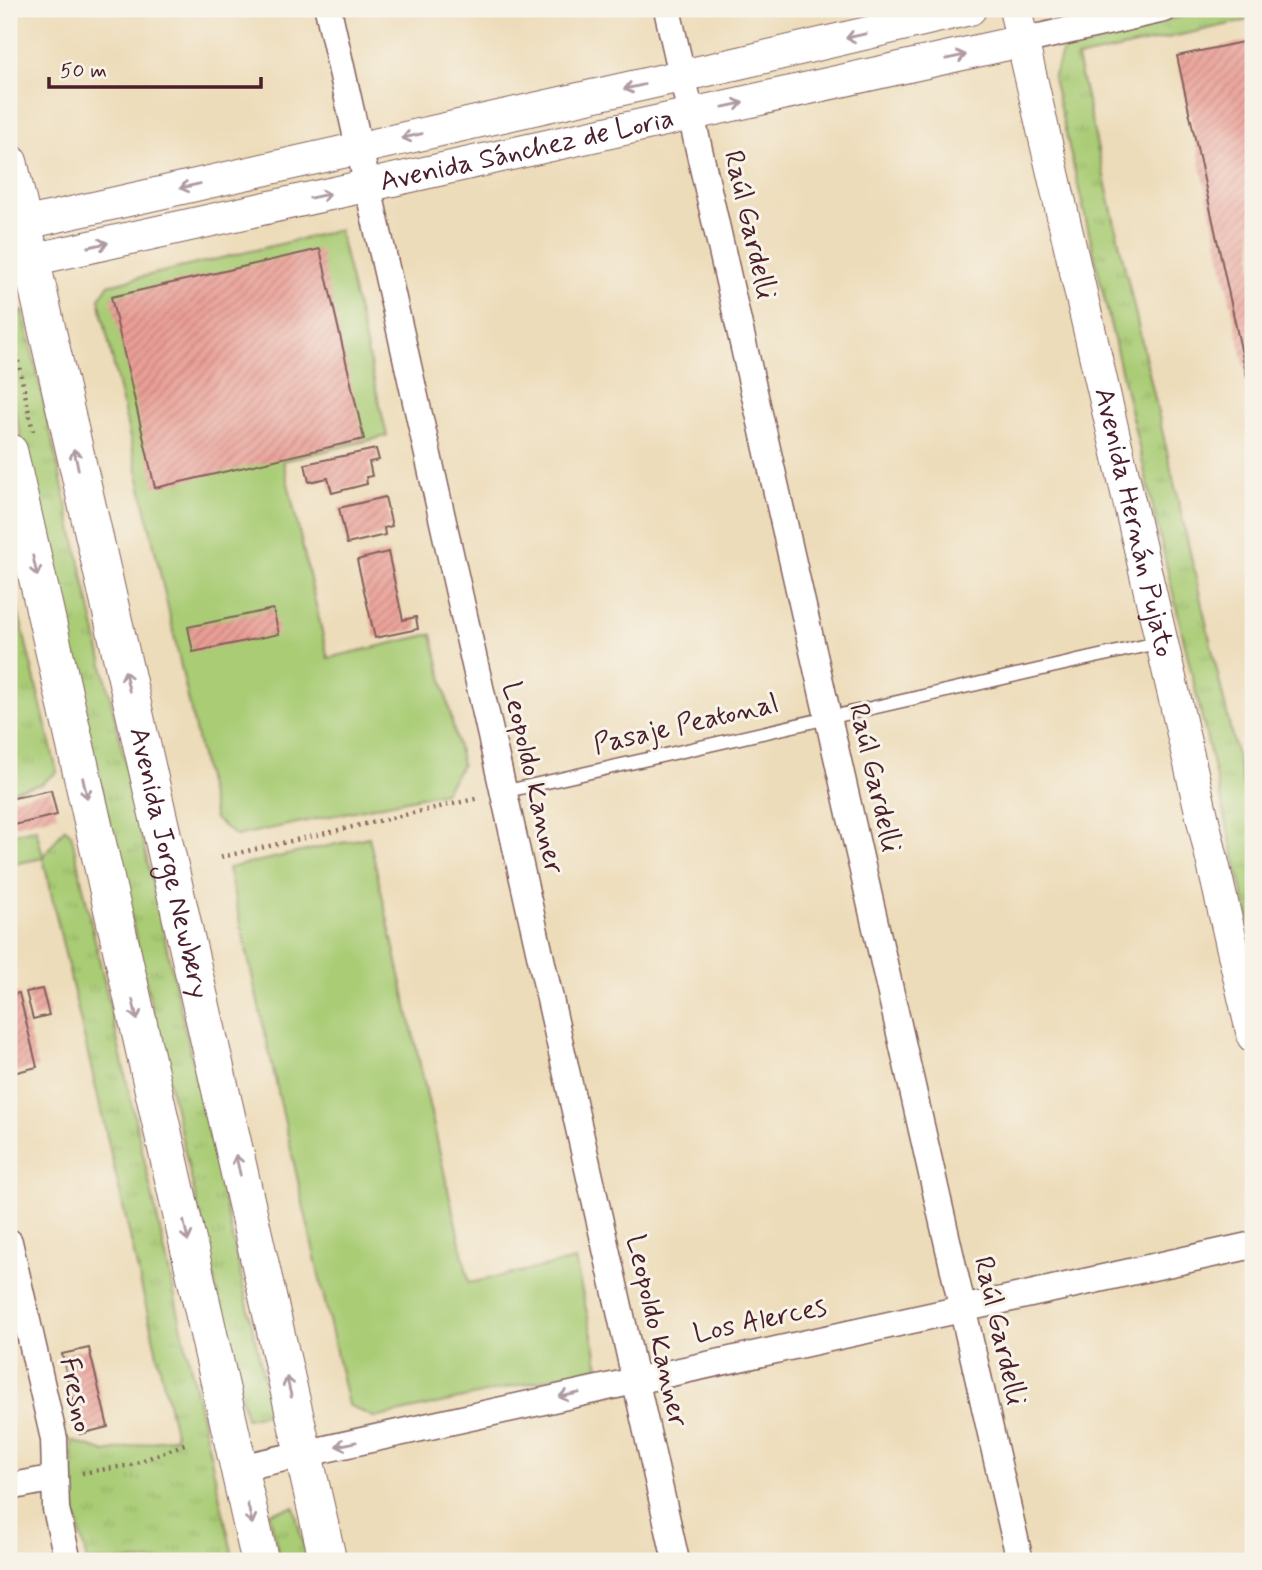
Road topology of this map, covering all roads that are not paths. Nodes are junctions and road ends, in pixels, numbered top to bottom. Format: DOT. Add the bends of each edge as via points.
graph roads {
  1 [pos="328,9"];
  2 [pos="667,9"];
  3 [pos="970,9"];
  4 [pos="1015,9"];
  5 [pos="1164,9"];
  6 [pos="1022,41"];
  7 [pos="682,76"];
  8 [pos="691,114"];
  9 [pos="359,148"];
  10 [pos="9,163"];
  11 [pos="368,186"];
  12 [pos="16,227"];
  13 [pos="20,259"];
  14 [pos="9,452"];
  15 [pos="1162,642"];
  16 [pos="828,718"];
  17 [pos="503,792"];
  18 [pos="1253,1036"];
  19 [pos="9,1242"];
  20 [pos="1253,1245"];
  21 [pos="962,1309"];
  22 [pos="635,1381"];
  23 [pos="304,1454"];
  24 [pos="239,1468"];
  25 [pos="55,1478"];
  26 [pos="9,1487"];
  27 [pos="68,1561"];
  28 [pos="260,1561"];
  29 [pos="328,1561"];
  30 [pos="676,1561"];
  31 [pos="1020,1561"];
  1 -- 9 [label="street, Leopoldo Kanner"];
  2 -- 7 [label="street, Raúl Gardelli"];
  3 -- 7 [label="street, Avenida Sánchez de Loria, one-way"];
  4 -- 6 [label="street, Avenida Hernán Pujato"];
  5 -- 6 [label="street"];
  8 -- 6 [label="street, Avenida Sánchez de Loria, one-way"];
  6 -- 15 [label="street, Avenida Hernán Pujato"];
  7 -- 8 [label="street, Raúl Gardelli"];
  7 -- 9 [label="street, Avenida Sánchez de Loria, one-way"];
  8 -- 11 [label="street, Avenida Sánchez de Loria"];
  8 -- 16 [label="street, Raúl Gardelli"];
  9 -- 11 [label="street, Leopoldo Kanner"];
  9 -- 12 [label="street, Avenida Sánchez de Loria, one-way"];
  10 -- 12 [label="main road, Avenida Jorge Newbery"];
  13 -- 11 [label="street, Avenida Sánchez de Loria, one-way"];
  11 -- 17 [label="street, Leopoldo Kanner"];
  12 -- 13 [label="main road, Avenida Jorge Newbery"];
  23 -- 13 [label="main road, Avenida Jorge Newbery, one-way"];
  14 -- 24 [label="main road, one-way"];
  15 -- 16 [label="lane, Pasaje Peatonal"];
  15 -- 18 [label="street, Avenida Hernán Pujato"];
  16 -- 17 [label="lane, Pasaje Peatonal"];
  16 -- 21 [label="street, Raúl Gardelli"];
  17 -- 22 [label="street, Leopoldo Kanner"];
  19 -- 25 [label="street, Fresno" via="54,1439"];
  20 -- 21 [label="street, Los Alerces"];
  21 -- 22 [label="street, Los Alerces"];
  21 -- 31 [label="street, Raúl Gardelli"];
  22 -- 23 [label="street, Los Alerces, one-way"];
  22 -- 30 [label="street, Leopoldo Kanner"];
  23 -- 24 [label="street, Los Alerces"];
  23 -- 29 [label="main road, Avenida Jorge Newbery"];
  24 -- 28 [label="main road, one-way"];
  25 -- 26 [label="street"];
  25 -- 27 [label="street, Fresno" via="56,1509"];
}
